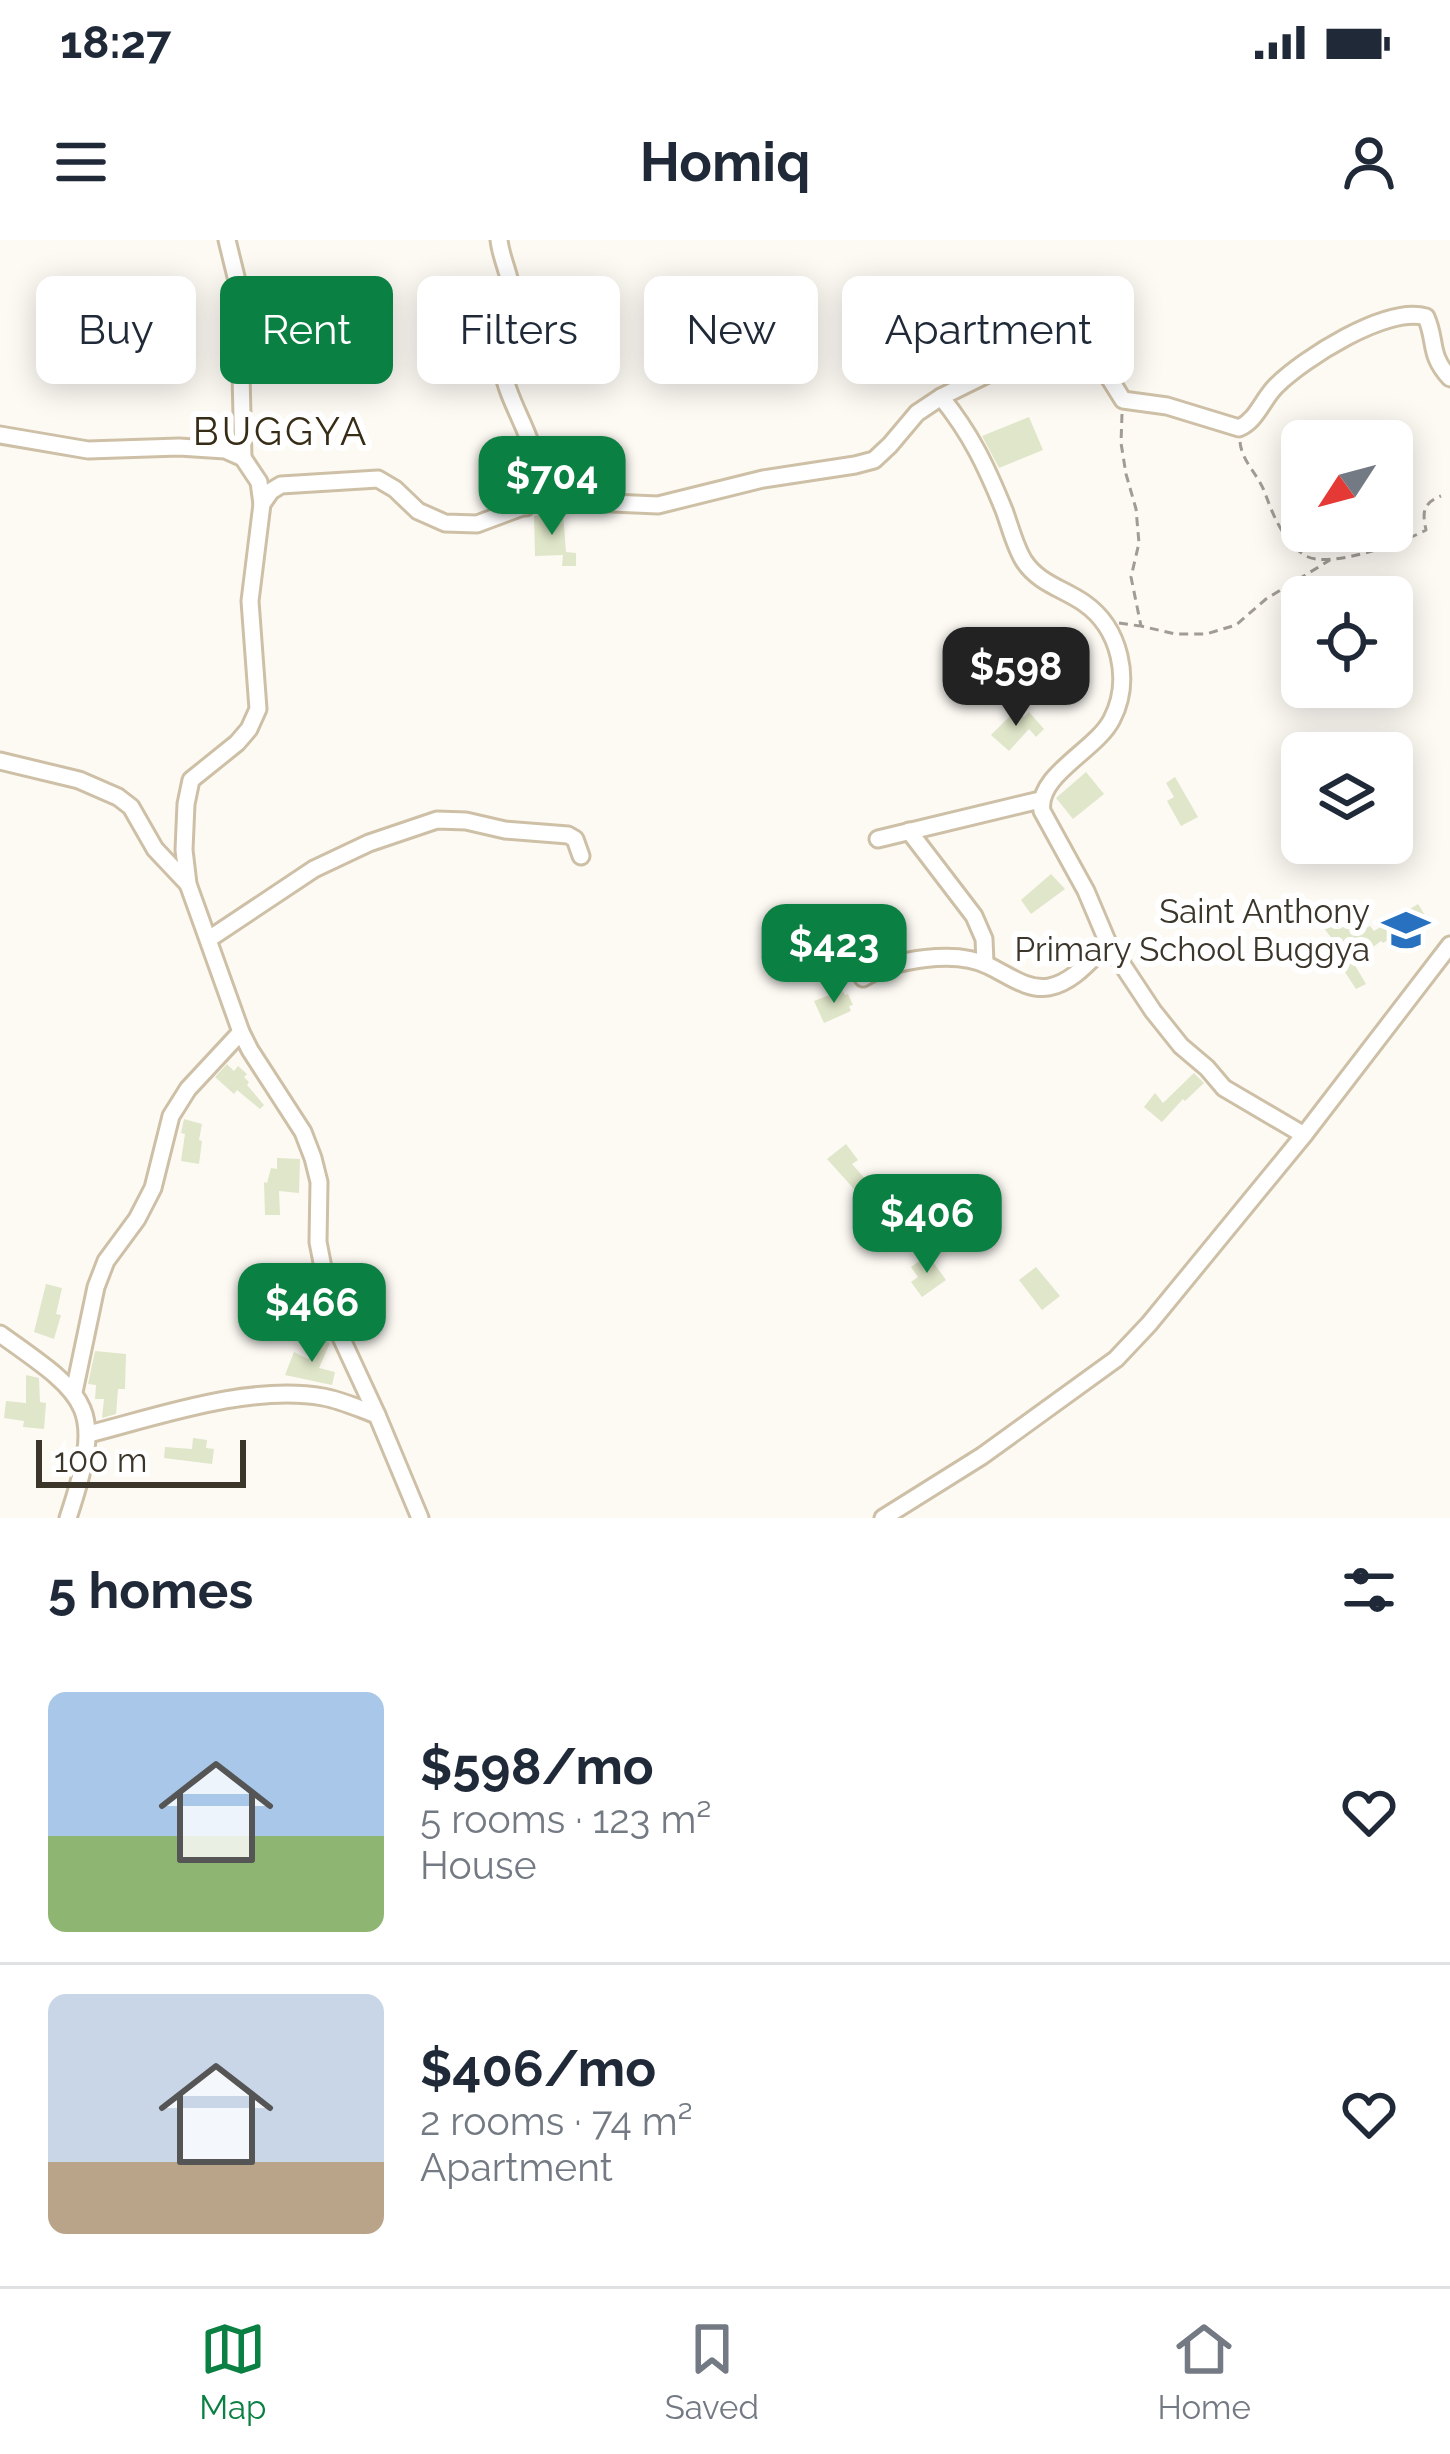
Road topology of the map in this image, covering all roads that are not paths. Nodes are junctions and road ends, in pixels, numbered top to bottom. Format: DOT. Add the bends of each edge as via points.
graph roads {
  1 [pos="227,240"];
  2 [pos="499,240"];
  3 [pos="1450,378"];
  4 [pos="941,397"];
  5 [pos="0,435"];
  6 [pos="243,458"];
  7 [pos="262,504"];
  8 [pos="526,507"];
  9 [pos="0,761"];
  10 [pos="1040,800"];
  11 [pos="910,831"];
  12 [pos="878,838"];
  13 [pos="581,856"];
  14 [pos="188,884"];
  15 [pos="209,939"];
  16 [pos="1108,943"];
  17 [pos="1448,949"];
  18 [pos="985,963"];
  19 [pos="863,978"];
  20 [pos="241,1032"];
  21 [pos="1304,1135"];
  22 [pos="0,1334"];
  23 [pos="74,1392"];
  24 [pos="377,1415"];
  25 [pos="89,1434"];
  26 [pos="68,1518"];
  27 [pos="420,1518"];
  28 [pos="884,1518"];
  1 -- 6 [label="street" via="239,289"];
  2 -- 8 [label="street" via="512,301 502,363 533,449"];
  3 -- 4 [label="street" via="1433,355 1426,317 1416,314 1392,316 1313,354 1239,428 1123,400 1095,355 1079,345 1030,352"];
  4 -- 8 [label="street" via="874,460 658,505 541,500"];
  4 -- 10 [label="street" via="968,430 1022,559 1084,602 1115,642 1122,692 1112,720"];
  5 -- 6 [label="street" via="88,450 178,447"];
  6 -- 7 [label="street"];
  7 -- 8 [label="street" via="281,485 378,479 445,523 477,524"];
  7 -- 14 [label="street" via="250,602 258,709 237,743 191,780"];
  9 -- 14 [label="street" via="118,797"];
  10 -- 11 [label="street"];
  10 -- 16 [label="street"];
  11 -- 12 [label="street"];
  11 -- 18 [label="street" via="974,916"];
  13 -- 15 [label="street" via="568,836 437,820 314,868"];
  14 -- 15 [label="street"];
  15 -- 20 [label="street"];
  16 -- 18 [label="street" via="1073,977 1044,988"];
  16 -- 21 [label="street" via="1181,1046 1224,1088"];
  17 -- 21 [label="street"];
  18 -- 19 [label="street" via="909,960"];
  20 -- 23 [label="street" via="170,1116 153,1188 96,1287"];
  20 -- 24 [label="street" via="313,1158 328,1294"];
  21 -- 28 [label="street" via="1116,1359"];
  22 -- 23 [label="street"];
  23 -- 25 [label="street"];
  24 -- 25 [label="street" via="324,1397 280,1394 204,1403"];
  24 -- 27 [label="street"];
  25 -- 26 [label="street"];
}
